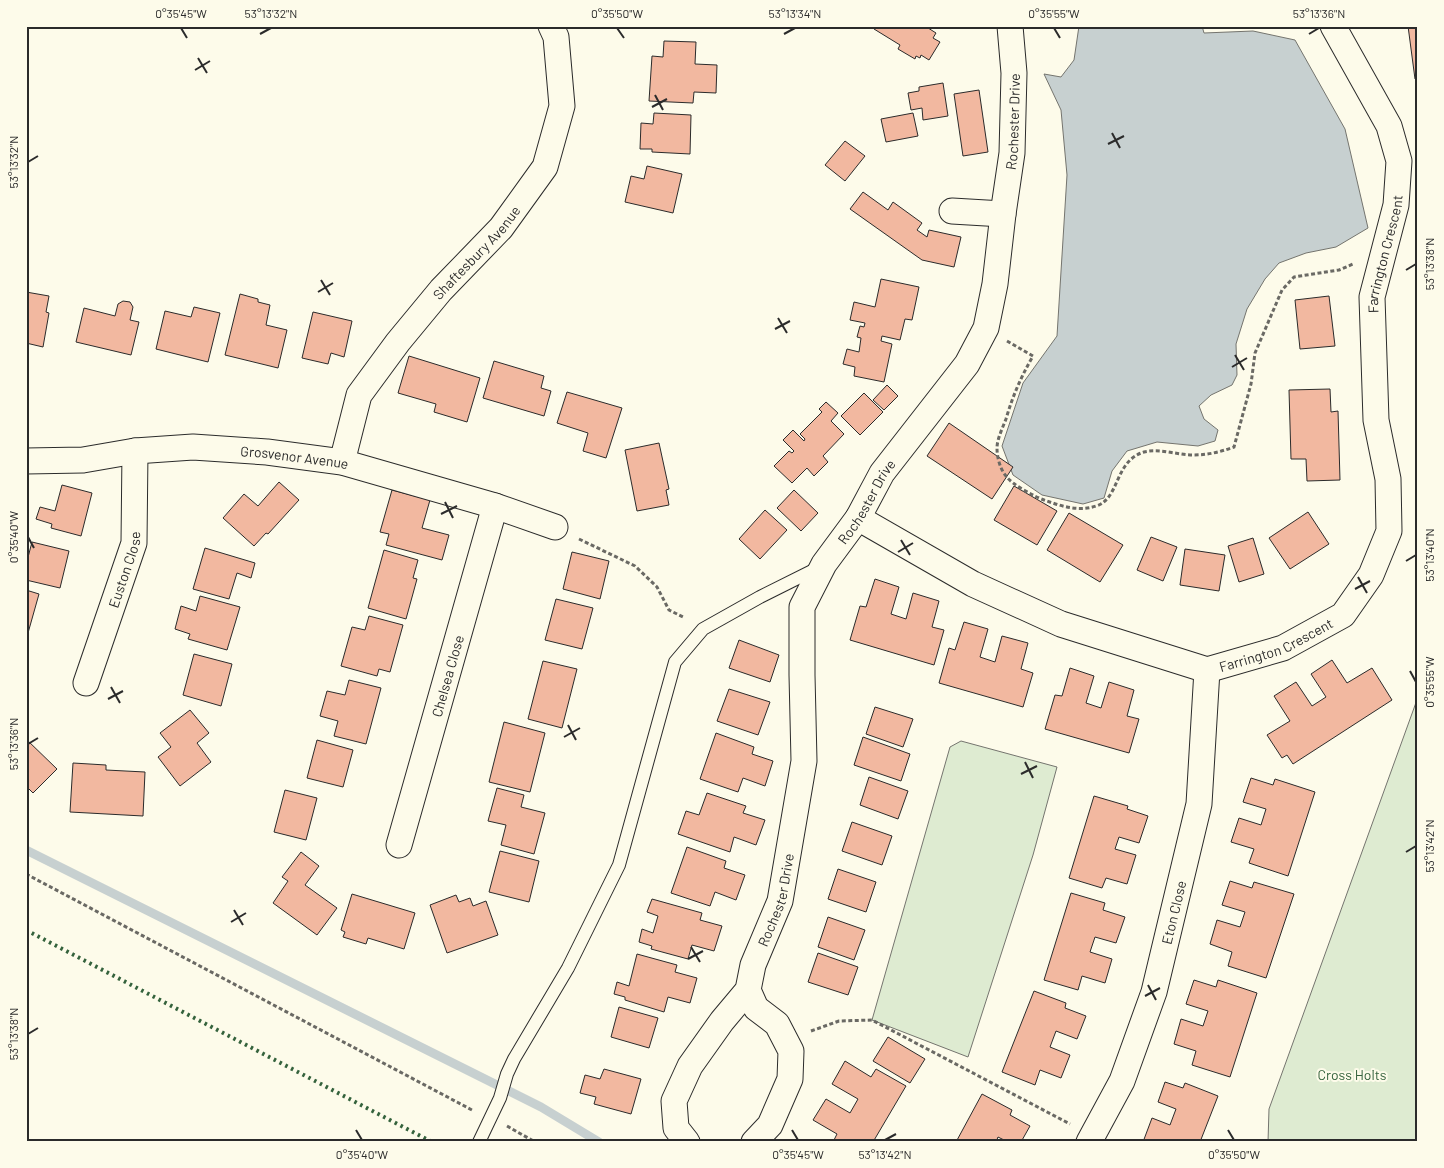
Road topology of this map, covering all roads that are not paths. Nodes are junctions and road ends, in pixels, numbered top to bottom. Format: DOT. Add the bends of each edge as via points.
graph roads {
  1 [pos="551,26"];
  2 [pos="1010,26"];
  3 [pos="1333,26"];
  4 [pos="1409,157"];
  5 [pos="952,211"];
  6 [pos="1003,214"];
  7 [pos="135,451"];
  8 [pos="26,461"];
  9 [pos="342,462"];
  10 [pos="495,506"];
  11 [pos="858,518"];
  12 [pos="555,527"];
  13 [pos="824,564"];
  14 [pos="1206,670"];
  15 [pos="86,683"];
  16 [pos="399,844"];
  17 [pos="748,990"];
  18 [pos="1091,1139"];
  19 [pos="479,1142"];
  20 [pos="687,1142"];
  21 [pos="754,1142"];
  1 -- 9 [label="street, Shaftesbury Avenue" via="556,38 562,106 544,167 501,228 441,290 359,395"];
  2 -- 6 [label="street, Rochester Drive" via="1014,73 1012,153"];
  3 -- 4 [label="street, Farrington Crescent"];
  4 -- 14 [label="street, Farrington Crescent" via="1372,297 1376,420 1388,479 1389,531 1371,576 1343,615 1283,648"];
  5 -- 6 [label="street"];
  6 -- 11 [label="street, Rochester Drive" via="996,284 986,328 967,364 882,473"];
  7 -- 8 [label="street, Grosvenor Avenue" via="83,460"];
  7 -- 9 [label="street, Grosvenor Avenue" via="202,448"];
  7 -- 15 [label="street, Euston Close" via="134,543"];
  9 -- 10 [label="street, Grosvenor Avenue"];
  10 -- 12 [label="street, Grosvenor Avenue"];
  10 -- 16 [label="street, Chelsea Close"];
  11 -- 13 [label="street, Rochester Drive"];
  11 -- 14 [label="street, Farrington Crescent" via="973,584 1061,624"];
  13 -- 17 [label="street, Rochester Drive" via="802,607 804,761 792,835 780,901 753,965"];
  13 -- 19 [label="lane" via="702,629 675,662 619,865 568,968 514,1059"];
  14 -- 18 [label="street, Eton Close" via="1199,804 1156,982 1122,1080"];
  17 -- 20 [label="street, Rochester Drive" via="690,1066 674,1101 676,1128"];
  17 -- 21 [label="street" via="756,1008 777,1024 790,1051 790,1080 770,1125"];
}
